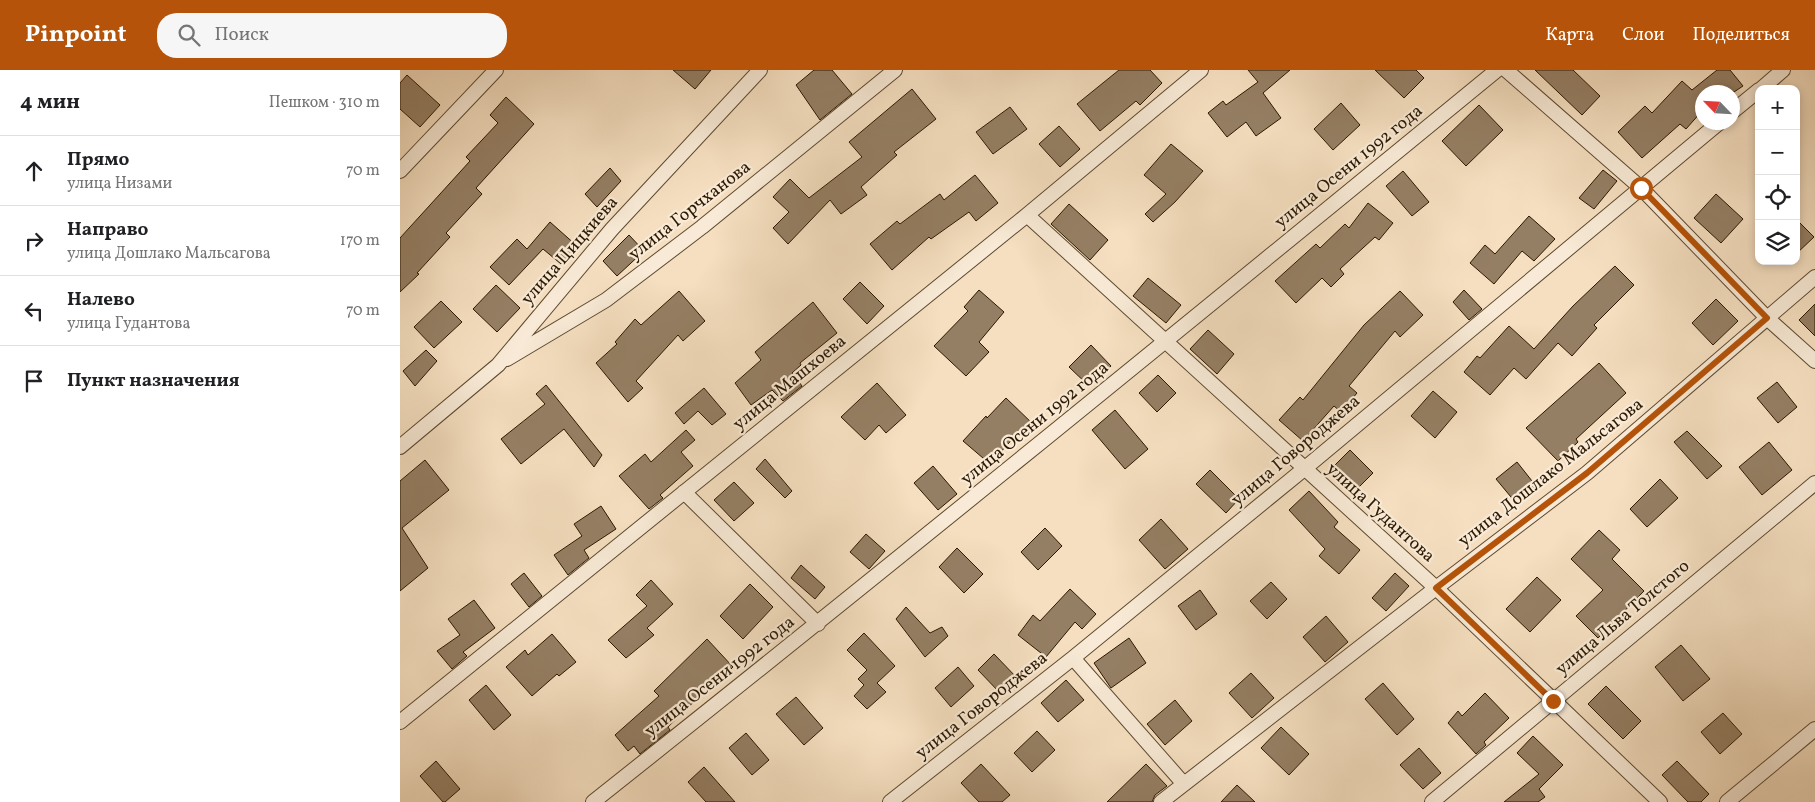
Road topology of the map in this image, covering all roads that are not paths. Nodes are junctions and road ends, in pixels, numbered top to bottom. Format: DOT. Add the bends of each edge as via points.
graph roads {
  1 [pos="496,70"];
  2 [pos="760,70"];
  3 [pos="895,70"];
  4 [pos="1201,70"];
  5 [pos="1497,70"];
  6 [pos="1506,70"];
  7 [pos="1783,70"];
  8 [pos="1766,85"];
  9 [pos="1755,94"];
  10 [pos="1740,106"];
  11 [pos="1710,130"];
  12 [pos="400,171"];
  13 [pos="1641,188"];
  14 [pos="1027,216"];
  15 [pos="1815,277"];
  16 [pos="1767,318"];
  17 [pos="1166,342"];
  18 [pos="1815,361"];
  19 [pos="498,365"];
  20 [pos="400,447"];
  21 [pos="1304,469"];
  22 [pos="1815,483"];
  23 [pos="684,492"];
  24 [pos="1436,588"];
  25 [pos="818,624"];
  26 [pos="1073,658"];
  27 [pos="1553,701"];
  28 [pos="400,722"];
  29 [pos="1815,729"];
  30 [pos="1184,783"];
  31 [pos="593,802"];
  32 [pos="890,802"];
  33 [pos="1161,802"];
  34 [pos="1432,802"];
  35 [pos="1660,802"];
  36 [pos="1728,802"];
  1 -- 12 [label="street"];
  2 -- 19 [label="street, улица Цицкиева" via="612,229"];
  3 -- 19 [label="street, улица Горчханова" via="702,227 606,300"];
  4 -- 14 [label="street, улица Машхоева"];
  5 -- 17 [label="street, улица Осени 1992 года"];
  6 -- 13 [label="street"];
  7 -- 8 [label="street"];
  9 -- 10 [label="street"];
  11 -- 13 [label="street, улица Говороджева"];
  13 -- 16 [label="street"];
  13 -- 21 [label="street, улица Говороджева"];
  14 -- 17 [label="street, улица Гудантова"];
  14 -- 23 [label="street, улица Машхоева"];
  15 -- 16 [label="street, улица Дошлако Мальсагова"];
  16 -- 18 [label="street"];
  16 -- 24 [label="street, улица Дошлако Мальсагова" via="1587,473"];
  17 -- 21 [label="street, улица Гудантова"];
  17 -- 25 [label="street, улица Осени 1992 года"];
  19 -- 20 [label="street, улица Цицкиева"];
  21 -- 24 [label="street, улица Гудантова"];
  21 -- 26 [label="street, улица Говороджева"];
  22 -- 27 [label="street, улица Льва Толстого"];
  23 -- 25 [label="street"];
  23 -- 28 [label="street, улица Машхоева"];
  24 -- 27 [label="street, улица Гудантова"];
  24 -- 30 [label="street, улица Дошлако Мальсагова"];
  25 -- 31 [label="street, улица Осени 1992 года"];
  26 -- 30 [label="street"];
  26 -- 32 [label="street, улица Говороджева"];
  27 -- 34 [label="street, улица Льва Толстого"];
  27 -- 35 [label="street, улица Гудантова"];
  29 -- 36 [label="street"];
  30 -- 33 [label="street, улица Дошлако Мальсагова"];
}
